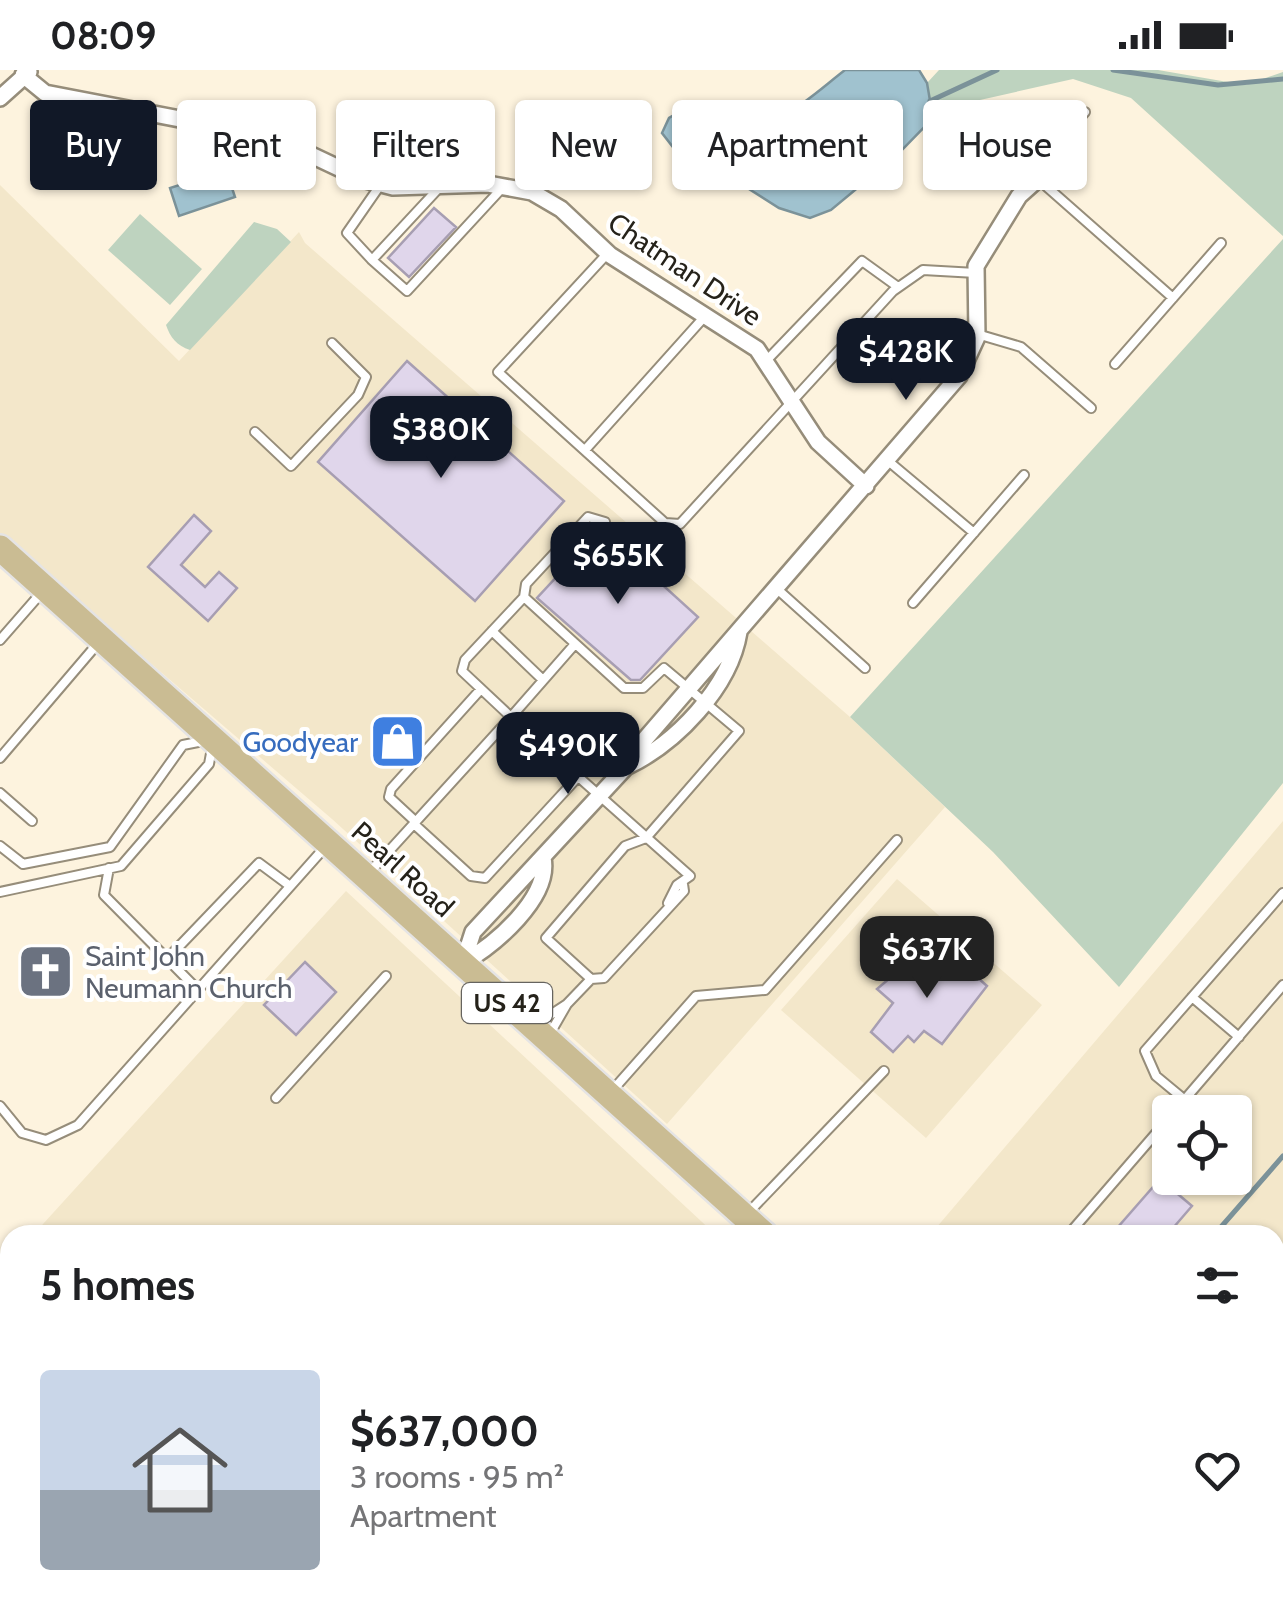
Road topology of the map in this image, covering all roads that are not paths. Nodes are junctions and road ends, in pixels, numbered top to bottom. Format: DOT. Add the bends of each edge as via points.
graph roads {
  1 [pos="28,73"];
  2 [pos="0,98"];
  3 [pos="336,164"];
  4 [pos="495,187"];
  5 [pos="503,187"];
  6 [pos="377,190"];
  7 [pos="437,190"];
  8 [pos="1029,190"];
  9 [pos="1050,190"];
  10 [pos="1221,244"];
  11 [pos="608,253"];
  12 [pos="372,260"];
  13 [pos="976,274"];
  14 [pos="898,287"];
  15 [pos="1173,298"];
  16 [pos="706,316"];
  17 [pos="977,334"];
  18 [pos="332,343"];
  19 [pos="766,361"];
  20 [pos="1114,364"];
  21 [pos="792,400"];
  22 [pos="1091,408"];
  23 [pos="255,432"];
  24 [pos="585,450"];
  25 [pos="888,460"];
  26 [pos="1024,475"];
  27 [pos="866,486"];
  28 [pos="605,522"];
  29 [pos="974,533"];
  30 [pos="0,548"];
  31 [pos="45,588"];
  32 [pos="776,588"];
  33 [pos="524,598"];
  34 [pos="913,603"];
  35 [pos="740,628"];
  36 [pos="492,632"];
  37 [pos="102,639"];
  38 [pos="0,640"];
  39 [pos="574,644"];
  40 [pos="865,668"];
  41 [pos="543,680"];
  42 [pos="482,689"];
  43 [pos="689,690"];
  44 [pos="704,701"];
  45 [pos="511,716"];
  46 [pos="213,739"];
  47 [pos="0,758"];
  48 [pos="626,767"];
  49 [pos="577,778"];
  50 [pos="0,792"];
  51 [pos="598,798"];
  52 [pos="32,821"];
  53 [pos="415,823"];
  54 [pos="646,838"];
  55 [pos="898,840"];
  56 [pos="329,843"];
  57 [pos="0,846"];
  58 [pos="110,847"];
  59 [pos="121,866"];
  60 [pos="109,868"];
  61 [pos="366,876"];
  62 [pos="290,886"];
  63 [pos="1,890"];
  64 [pos="1283,893"];
  65 [pos="168,958"];
  66 [pos="463,963"];
  67 [pos="386,976"];
  68 [pos="591,978"];
  69 [pos="1283,985"];
  70 [pos="198,990"];
  71 [pos="1192,997"];
  72 [pos="567,1004"];
  73 [pos="540,1033"];
  74 [pos="1239,1037"];
  75 [pos="884,1071"];
  76 [pos="1179,1095"];
  77 [pos="1189,1095"];
  78 [pos="608,1096"];
  79 [pos="276,1098"];
  80 [pos="0,1106"];
  81 [pos="1152,1138"];
  82 [pos="744,1216"];
  83 [pos="754,1225"];
  84 [pos="1077,1225"];
  1 -- 2 [label="street"];
  1 -- 3 [label="street, Chatman Drive" via="45,94 273,137"];
  4 -- 5 [label="street, Chatman Drive"];
  5 -- 11 [label="street, Chatman Drive" via="532,192 561,209"];
  5 -- 12 [label="lane" via="408,292"];
  6 -- 12 [label="lane" via="346,233"];
  7 -- 12 [label="lane"];
  8 -- 13 [label="street" via="989,238"];
  9 -- 15 [label="lane"];
  10 -- 15 [label="lane"];
  11 -- 16 [label="street, Chatman Drive"];
  11 -- 24 [label="lane" via="498,372"];
  13 -- 14 [label="lane" via="923,270"];
  13 -- 17 [label="street"];
  14 -- 19 [label="lane" via="862,261"];
  14 -- 21 [label="lane"];
  15 -- 20 [label="lane"];
  16 -- 19 [label="street, Chatman Drive"];
  16 -- 24 [label="lane"];
  17 -- 22 [label="lane" via="1022,347"];
  17 -- 25 [label="street" via="959,376"];
  18 -- 23 [label="lane" via="366,376 358,395 292,466"];
  19 -- 21 [label="street, Chatman Drive"];
  21 -- 24 [label="lane" via="680,524 666,523"];
  21 -- 27 [label="street, Chatman Drive" via="818,442"];
  25 -- 27 [label="street"];
  25 -- 29 [label="lane"];
  26 -- 29 [label="lane"];
  27 -- 32 [label="street"];
  28 -- 33 [label="lane" via="588,517 526,584"];
  29 -- 34 [label="lane"];
  30 -- 31 [label="main road, Pearl Road / US 42"];
  31 -- 37 [label="main road, Pearl Road / US 42"];
  31 -- 38 [label="lane"];
  32 -- 35 [label="street"];
  32 -- 40 [label="lane"];
  33 -- 36 [label="lane"];
  33 -- 39 [label="lane"];
  35 -- 43 [label="street"];
  35 -- 44 [label="street" via="731,660"];
  36 -- 41 [label="lane"];
  36 -- 42 [label="lane" via="464,660 462,672"];
  37 -- 46 [label="main road, Pearl Road / US 42"];
  37 -- 47 [label="lane"];
  39 -- 41 [label="lane"];
  39 -- 43 [label="lane" via="624,688 643,688 664,668"];
  41 -- 45 [label="lane"];
  42 -- 45 [label="lane"];
  42 -- 53 [label="lane" via="391,790"];
  43 -- 44 [label="lane"];
  43 -- 48 [label="street"];
  44 -- 48 [label="street" via="654,754"];
  44 -- 54 [label="lane" via="739,731"];
  45 -- 49 [label="lane"];
  45 -- 53 [label="lane"];
  46 -- 56 [label="main road, Pearl Road / US 42"];
  46 -- 58 [label="lane" via="183,745"];
  46 -- 59 [label="lane" via="209,764"];
  48 -- 51 [label="street"];
  49 -- 51 [label="lane"];
  49 -- 53 [label="lane" via="484,878 472,876"];
  50 -- 52 [label="lane"];
  51 -- 54 [label="lane"];
  51 -- 66 [label="street" via="543,858 546,871 532,898 490,948"];
  53 -- 61 [label="lane"];
  54 -- 68 [label="lane" via="686,880 604,978"];
  54 -- 68 [label="lane" via="625,846 546,938"];
  55 -- 78 [label="lane" via="765,990 696,996"];
  56 -- 61 [label="main road, Pearl Road / US 42"];
  56 -- 62 [label="lane"];
  57 -- 58 [label="lane" via="22,864"];
  58 -- 59 [label="lane"];
  59 -- 60 [label="lane"];
  60 -- 63 [label="lane"];
  60 -- 65 [label="lane" via="104,894"];
  61 -- 66 [label="main road, Pearl Road / US 42"];
  62 -- 65 [label="lane" via="259,864"];
  62 -- 70 [label="lane"];
  64 -- 71 [label="lane"];
  65 -- 70 [label="lane"];
  66 -- 73 [label="main road, Pearl Road / US 42"];
  67 -- 79 [label="lane"];
  68 -- 72 [label="lane"];
  69 -- 74 [label="lane"];
  70 -- 80 [label="lane" via="78,1125 46,1140 22,1133"];
  71 -- 74 [label="lane"];
  71 -- 76 [label="lane" via="1144,1051 1156,1076"];
  72 -- 73 [label="lane"];
  72 -- 73 [label="lane"];
  73 -- 78 [label="main road, Pearl Road / US 42"];
  74 -- 77 [label="lane"];
  75 -- 82 [label="lane"];
  78 -- 82 [label="main road, Pearl Road / US 42"];
  81 -- 84 [label="lane"];
  82 -- 83 [label="main road, Pearl Road / US 42"];
}
